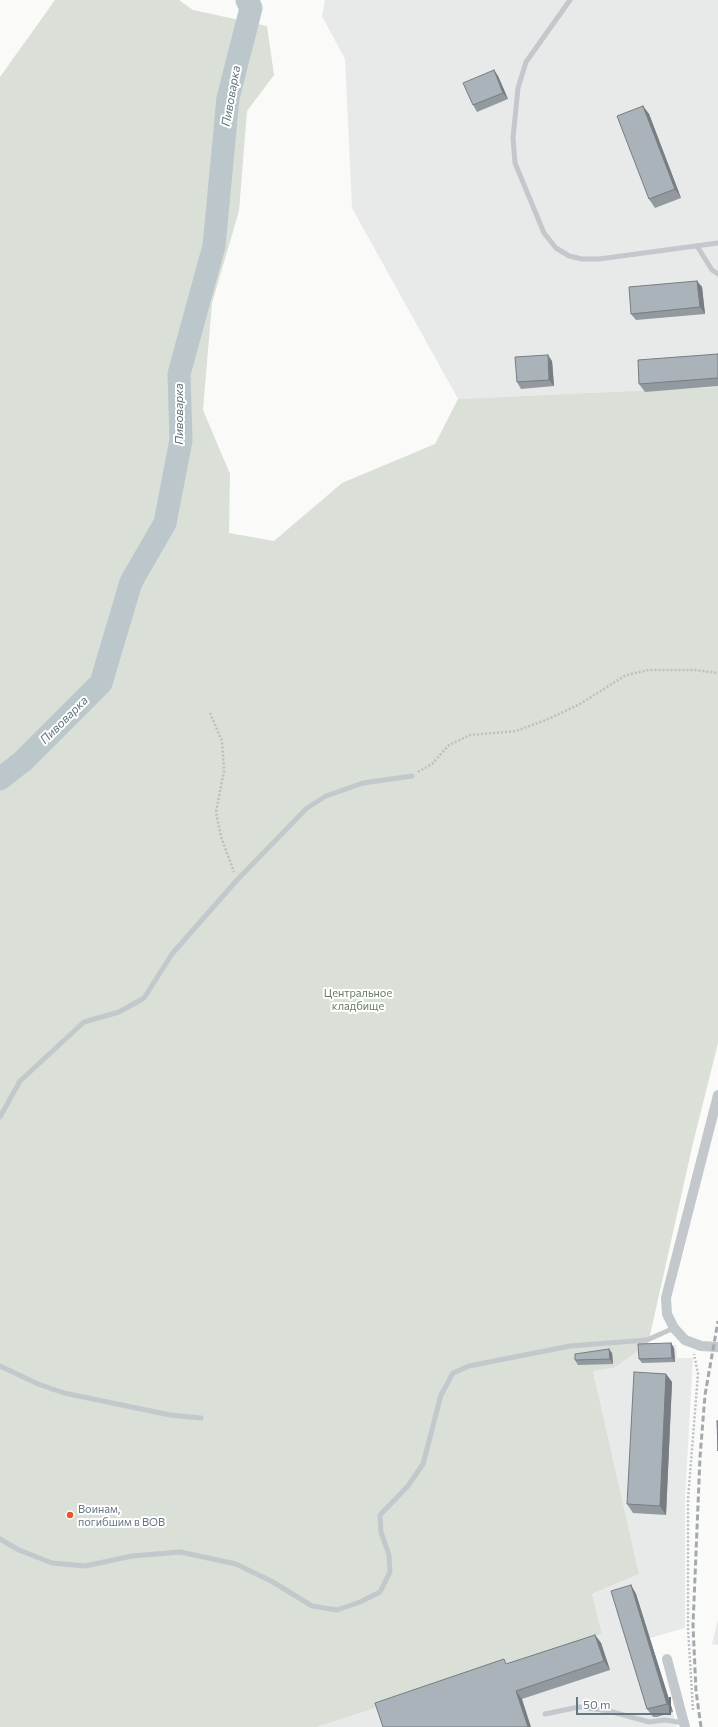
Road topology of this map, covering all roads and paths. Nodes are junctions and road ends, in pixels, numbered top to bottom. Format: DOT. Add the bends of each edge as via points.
graph roads {
  1 [pos="570,0"];
  2 [pos="718,243"];
  3 [pos="697,246"];
  4 [pos="718,274"];
  5 [pos="718,673"];
  6 [pos="210,713"];
  7 [pos="412,776"];
  8 [pos="237,880"];
  9 [pos="718,1095"];
  10 [pos="0,1117"];
  11 [pos="674,1328"];
  12 [pos="686,1340"];
  13 [pos="718,1347"];
  14 [pos="0,1366"];
  15 [pos="201,1418"];
  16 [pos="0,1539"];
  17 [pos="668,1659"];
  18 [pos="545,1714"];
  19 [pos="694,1717"];
  20 [pos="684,1725"];
  1 -- 3 [label="lane" via="526,62 518,88 513,138 515,163 544,233 556,248 569,256 582,259"];
  2 -- 3 [label="lane"];
  3 -- 4 [label="lane" via="712,270"];
  5 -- 7 [label="path" via="649,670 626,675 580,704 516,732 470,735 450,745 432,764"];
  6 -- 8 [label="path" via="222,741 224,771 216,812 221,838"];
  7 -- 8 [label="lane" via="363,783 326,796 307,808"];
  8 -- 10 [label="lane" via="172,954 144,998 119,1012 84,1022 20,1081"];
  9 -- 11 [label="street" via="666,1298 667,1314"];
  11 -- 12 [label="street"];
  11 -- 16 [label="lane" via="647,1340 570,1346 469,1366 453,1373 441,1395 423,1464 408,1486 380,1515 380,1532 389,1555 390,1572 380,1592 337,1610 312,1606 273,1582 236,1564 180,1552 132,1556 85,1566 52,1563 19,1550"];
  12 -- 13 [label="street" via="701,1346"];
  12 -- 19 [label="path" via="695,1356 698,1374 688,1499 688,1628"];
  14 -- 15 [label="lane" via="64,1393 170,1415"];
  17 -- 20 [label="street"];
  18 -- 20 [label="lane" via="580,1707 609,1711 650,1722 665,1720"];
}
